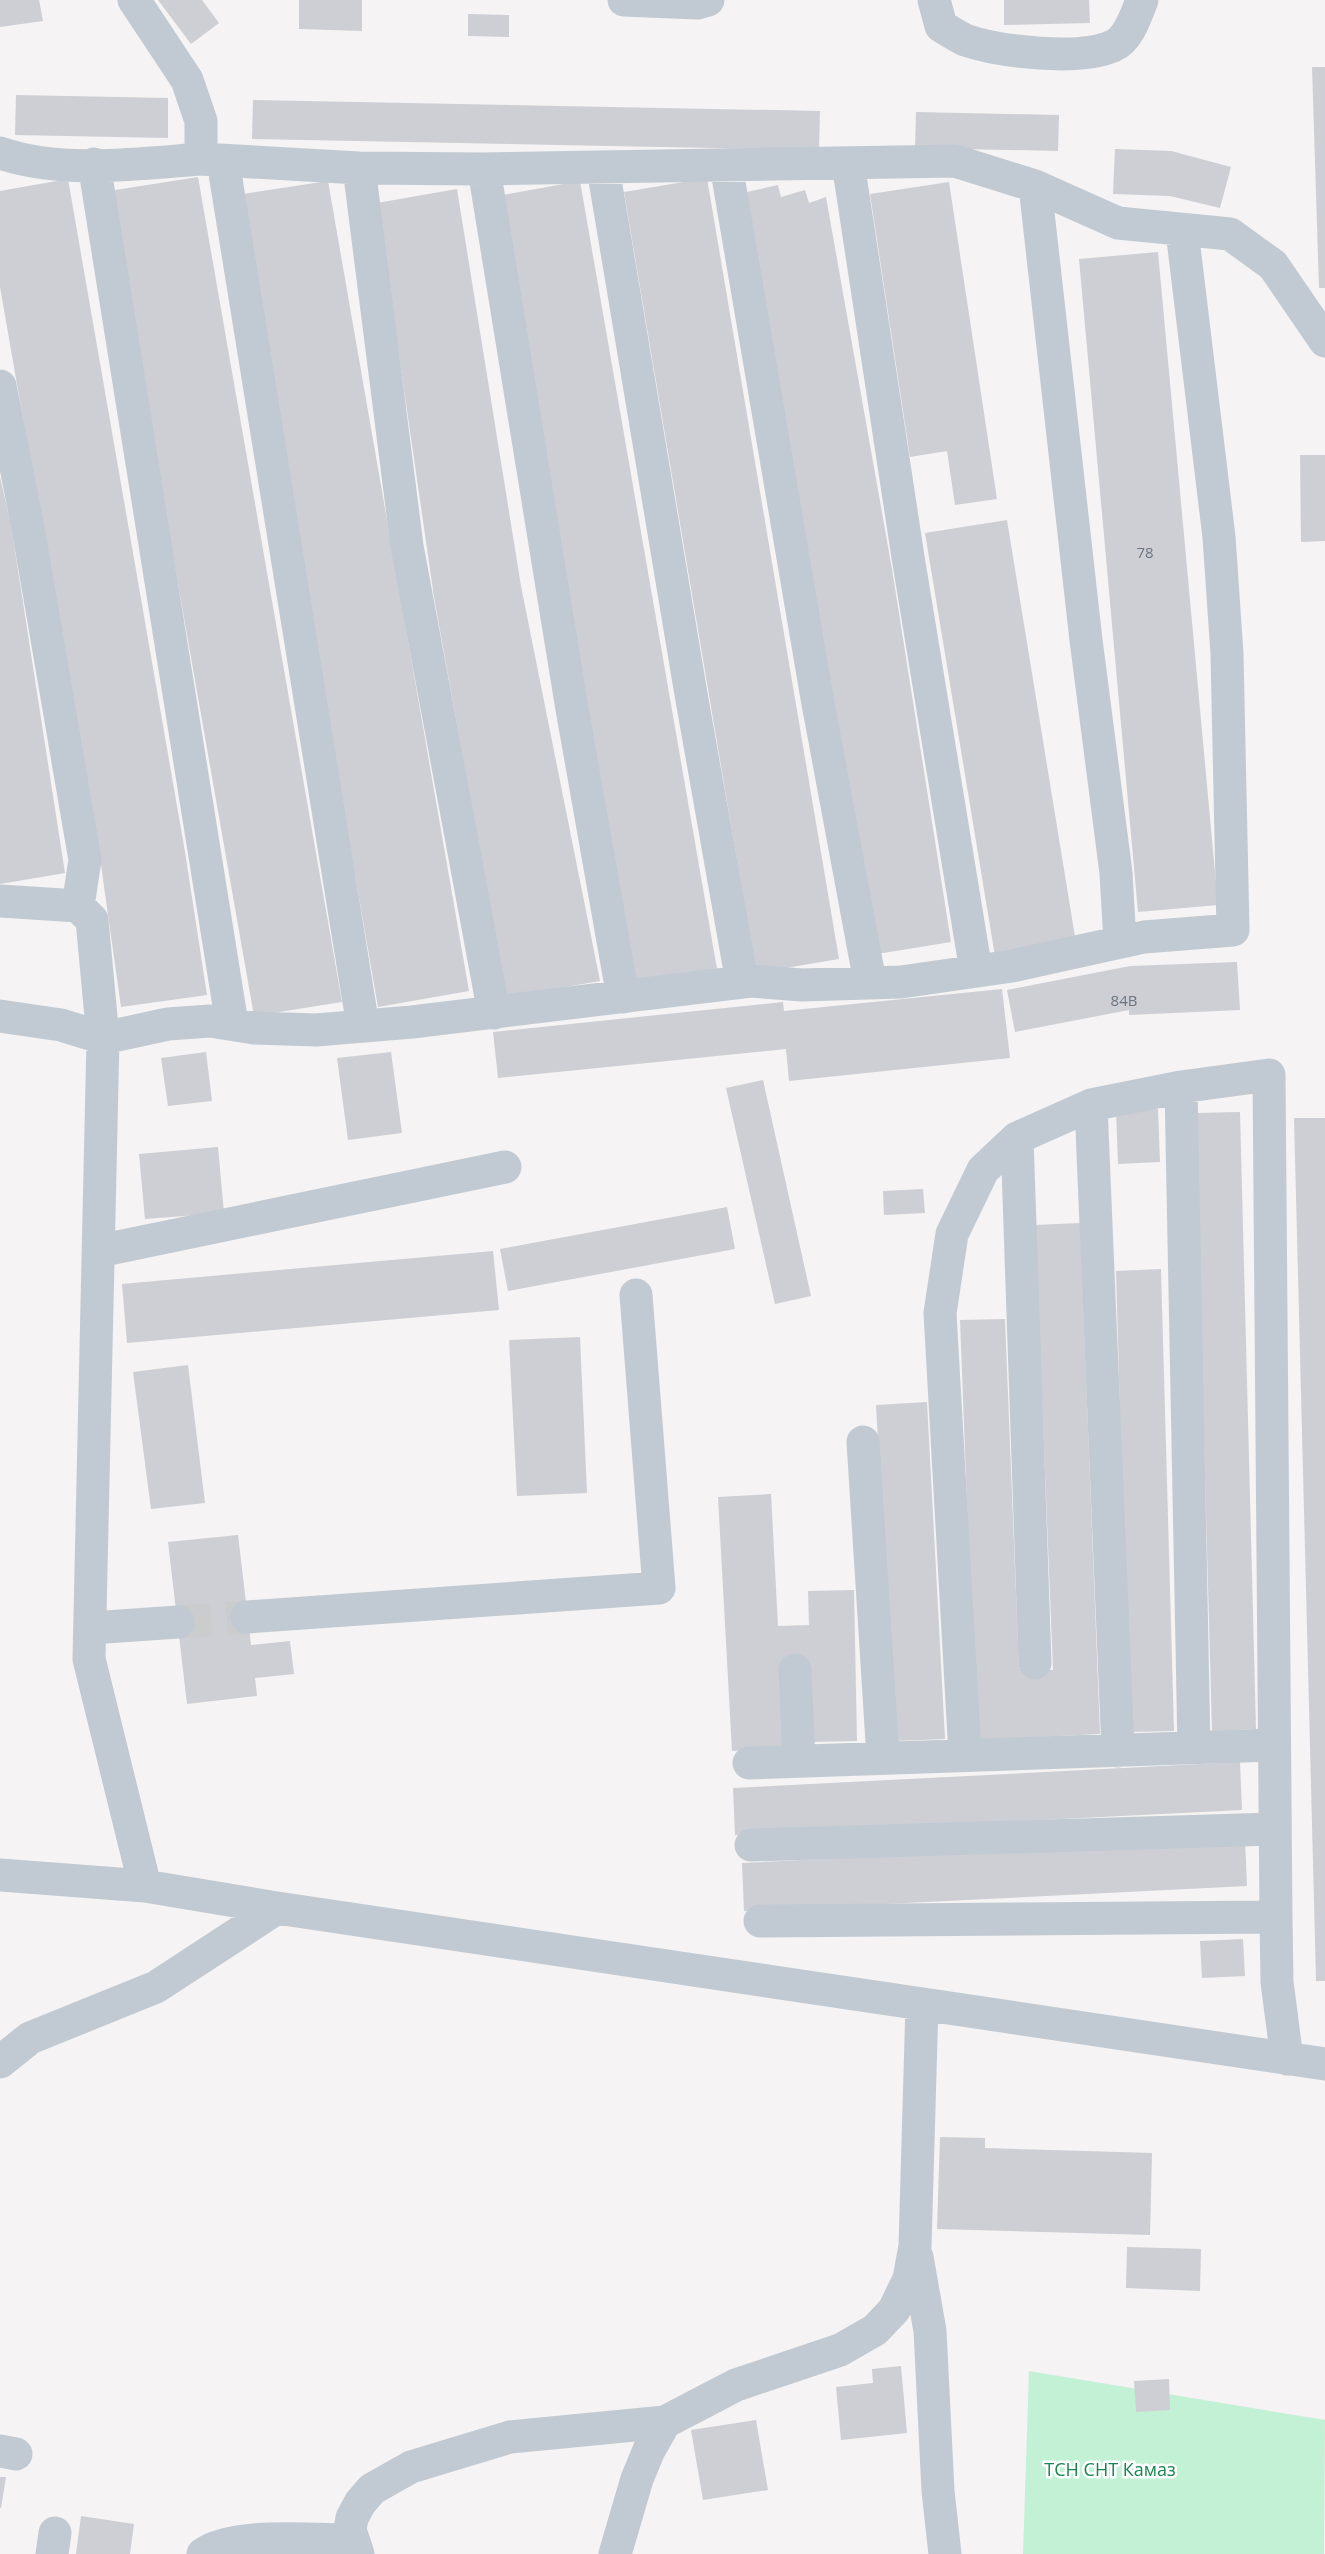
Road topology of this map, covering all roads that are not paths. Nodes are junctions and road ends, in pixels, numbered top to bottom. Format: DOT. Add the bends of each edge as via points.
graph roads {
  1 [pos="134,0"];
  2 [pos="624,0"];
  3 [pos="708,0"];
  4 [pos="934,0"];
  5 [pos="1142,0"];
  6 [pos="0,153"];
  7 [pos="212,160"];
  8 [pos="848,163"];
  9 [pos="93,164"];
  10 [pos="726,165"];
  11 [pos="359,168"];
  12 [pos="603,168"];
  13 [pos="484,169"];
  14 [pos="1035,186"];
  15 [pos="1182,231"];
  16 [pos="1325,341"];
  17 [pos="0,386"];
  18 [pos="0,901"];
  19 [pos="78,906"];
  20 [pos="1120,942"];
  21 [pos="976,971"];
  22 [pos="742,982"];
  23 [pos="870,982"];
  24 [pos="623,997"];
  25 [pos="494,1013"];
  26 [pos="0,1016"];
  27 [pos="232,1024"];
  28 [pos="363,1026"];
  29 [pos="103,1038"];
  30 [pos="1181,1087"];
  31 [pos="1091,1105"];
  32 [pos="1017,1138"];
  33 [pos="505,1167"];
  34 [pos="99,1251"];
  35 [pos="636,1295"];
  36 [pos="863,1442"];
  37 [pos="247,1617"];
  38 [pos="178,1622"];
  39 [pos="91,1628"];
  40 [pos="1035,1663"];
  41 [pos="795,1670"];
  42 [pos="1274,1745"];
  43 [pos="1194,1748"];
  44 [pos="1118,1751"];
  45 [pos="965,1755"];
  46 [pos="883,1758"];
  47 [pos="799,1761"];
  48 [pos="749,1763"];
  49 [pos="1275,1829"];
  50 [pos="751,1845"];
  51 [pos="0,1875"];
  52 [pos="145,1886"];
  53 [pos="277,1908"];
  54 [pos="1276,1917"];
  55 [pos="760,1921"];
  56 [pos="922,2004"];
  57 [pos="1287,2058"];
  58 [pos="0,2062"];
  59 [pos="1325,2064"];
  60 [pos="915,2246"];
  61 [pos="665,2422"];
  62 [pos="355,2547"];
  63 [pos="203,2554"];
  64 [pos="615,2554"];
  65 [pos="945,2554"];
  1 -- 7 [label="lane" via="187,80"];
  2 -- 3 [label="lane"];
  4 -- 5 [label="lane" via="941,26 966,40 1023,52 1074,54 1114,46 1130,28"];
  6 -- 9 [label="lane" via="20,160"];
  7 -- 9 [label="lane"];
  7 -- 11 [label="lane"];
  7 -- 28 [label="lane"];
  8 -- 10 [label="lane"];
  8 -- 14 [label="lane" via="955,161"];
  8 -- 21 [label="lane"];
  9 -- 27 [label="lane"];
  10 -- 12 [label="lane"];
  10 -- 23 [label="lane"];
  11 -- 13 [label="lane"];
  11 -- 25 [label="lane" via="407,546"];
  12 -- 13 [label="lane"];
  12 -- 22 [label="lane"];
  13 -- 24 [label="lane"];
  14 -- 15 [label="lane" via="1118,223"];
  14 -- 20 [label="lane" via="1116,873"];
  15 -- 16 [label="lane" via="1230,234 1273,266"];
  15 -- 20 [label="lane" via="1219,537 1227,654 1233,930"];
  17 -- 19 [label="lane" via="85,860"];
  18 -- 19 [label="lane"];
  19 -- 29 [label="lane" via="92,920"];
  20 -- 21 [label="lane"];
  21 -- 23 [label="lane" via="902,982"];
  22 -- 23 [label="lane"];
  22 -- 24 [label="lane"];
  24 -- 25 [label="lane"];
  25 -- 28 [label="lane"];
  26 -- 29 [label="lane" via="61,1025"];
  27 -- 28 [label="lane" via="316,1030"];
  27 -- 29 [label="lane" via="168,1024"];
  29 -- 34 [label="lane"];
  30 -- 31 [label="lane"];
  30 -- 42 [label="lane" via="1269,1075"];
  30 -- 43 [label="lane"];
  31 -- 32 [label="lane"];
  31 -- 44 [label="lane"];
  32 -- 40 [label="lane"];
  32 -- 45 [label="lane" via="983,1170 952,1234 940,1313"];
  33 -- 34 [label="lane"];
  34 -- 39 [label="lane"];
  35 -- 37 [label="lane" via="659,1588"];
  36 -- 46 [label="lane"];
  38 -- 39 [label="lane"];
  39 -- 52 [label="lane" via="89,1659"];
  41 -- 47 [label="lane"];
  42 -- 43 [label="lane"];
  42 -- 49 [label="lane"];
  43 -- 44 [label="lane"];
  44 -- 45 [label="lane"];
  45 -- 46 [label="lane"];
  46 -- 47 [label="lane"];
  47 -- 48 [label="lane"];
  49 -- 50 [label="lane"];
  49 -- 54 [label="lane"];
  51 -- 52 [label="lane"];
  52 -- 53 [label="lane"];
  53 -- 56 [label="lane"];
  53 -- 58 [label="lane" via="156,1987 30,2038"];
  54 -- 55 [label="lane"];
  54 -- 57 [label="lane" via="1277,1982"];
  56 -- 57 [label="lane"];
  56 -- 60 [label="lane"];
  57 -- 59 [label="lane"];
  60 -- 61 [label="lane" via="909,2279 894,2310 875,2330 840,2350 736,2385"];
  60 -- 65 [label="lane" via="930,2331"];
  61 -- 62 [label="lane" via="510,2437 411,2468 372,2489 360,2503 350,2530"];
  61 -- 64 [label="lane" via="637,2479"];
  62 -- 63 [label="lane" via="243,2541 213,2547"];
}
